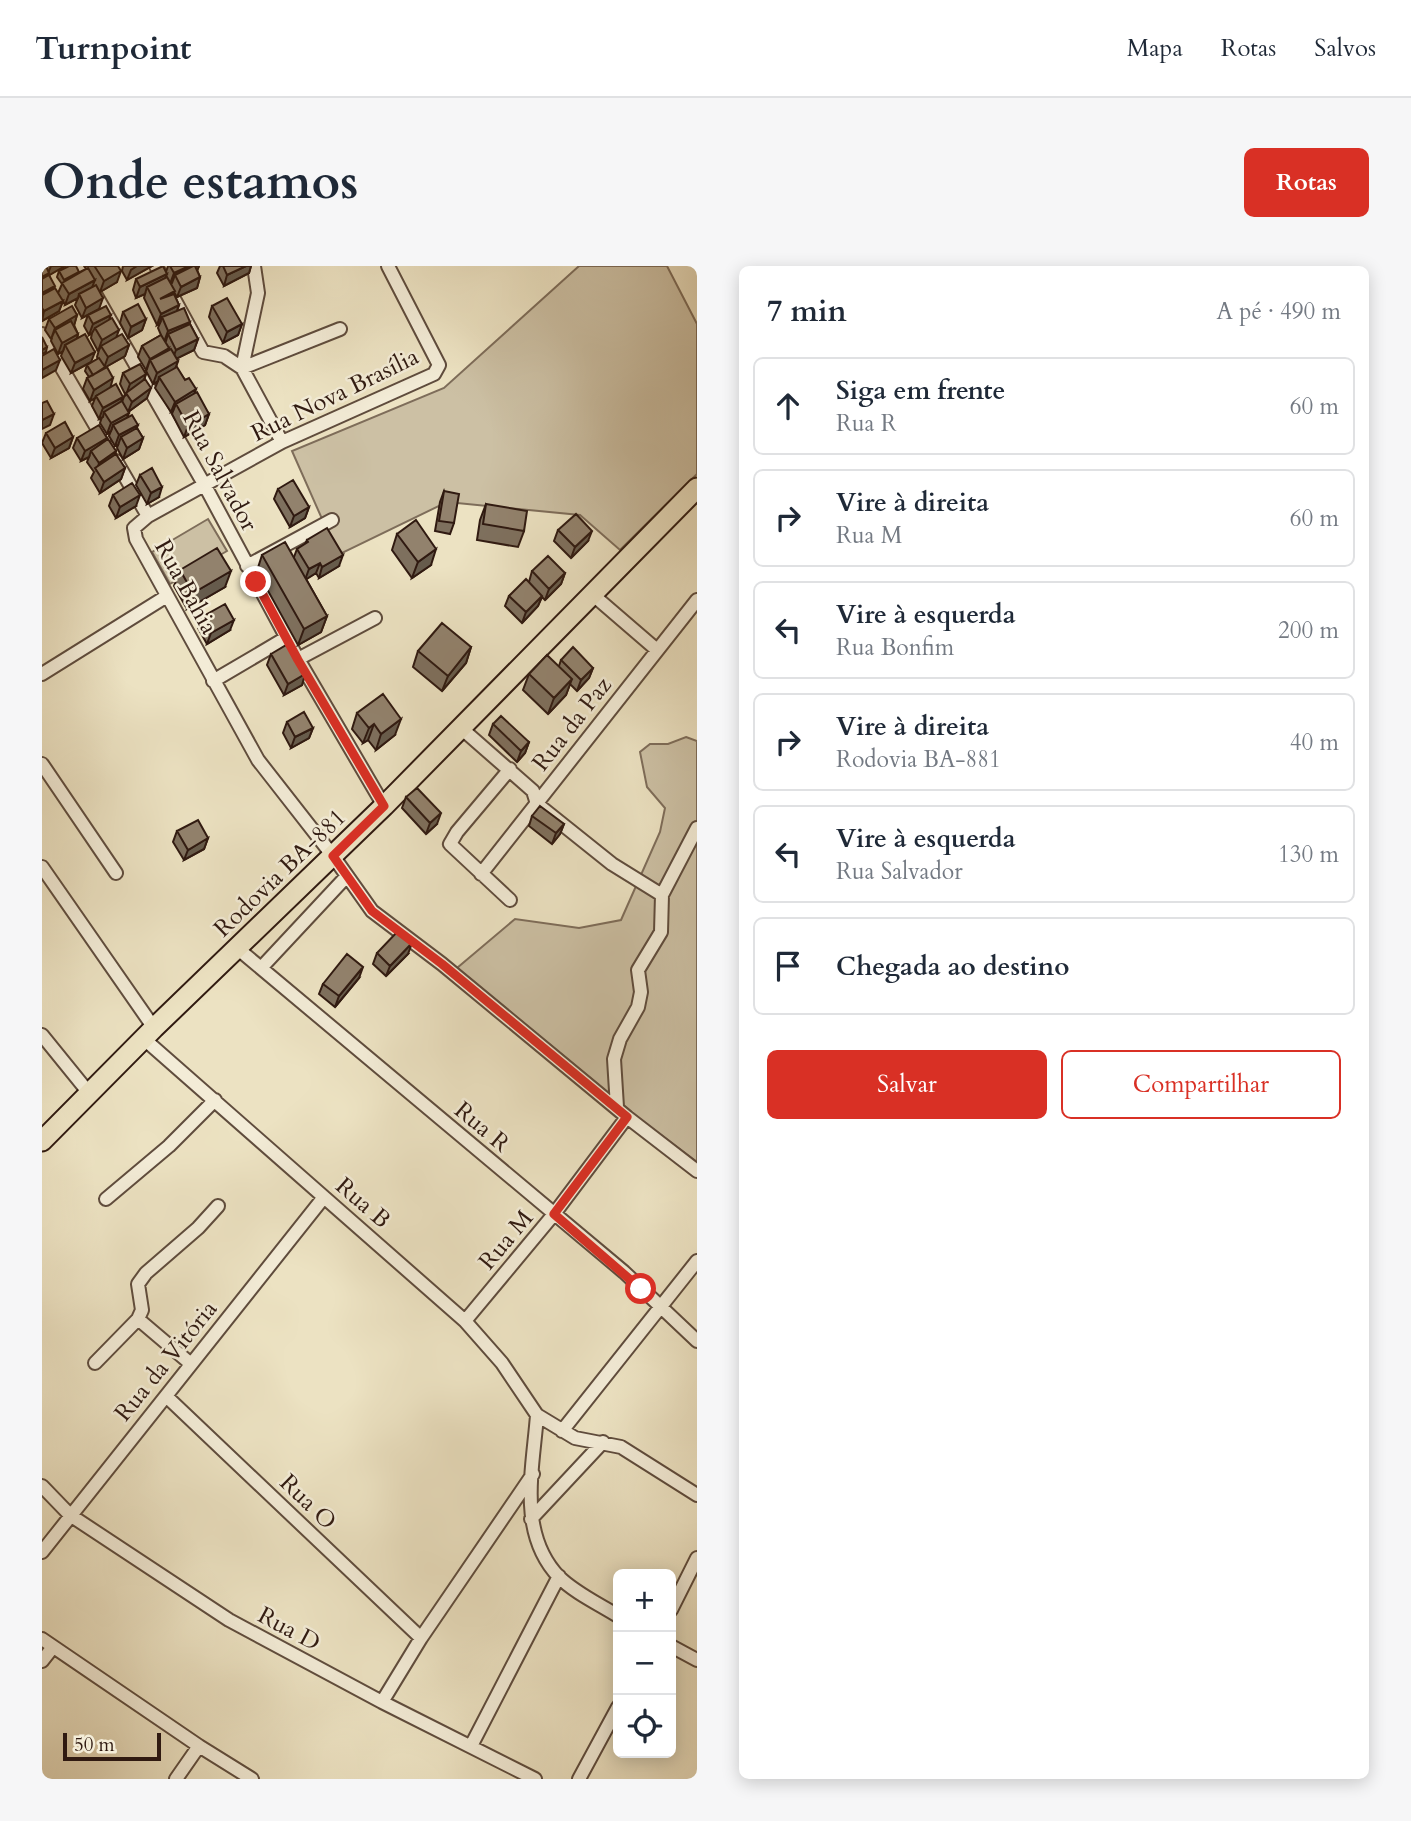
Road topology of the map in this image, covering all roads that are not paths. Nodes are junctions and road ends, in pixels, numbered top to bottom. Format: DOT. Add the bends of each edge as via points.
graph roads {
  1 [pos="79,266"];
  2 [pos="156,266"];
  3 [pos="254,266"];
  4 [pos="388,266"];
  5 [pos="340,329"];
  6 [pos="42,334"];
  7 [pos="242,368"];
  8 [pos="282,442"];
  9 [pos="204,484"];
  10 [pos="697,488"];
  11 [pos="148,516"];
  12 [pos="332,520"];
  13 [pos="247,566"];
  14 [pos="592,594"];
  15 [pos="167,596"];
  16 [pos="697,600"];
  17 [pos="374,618"];
  18 [pos="286,638"];
  19 [pos="657,650"];
  20 [pos="298,660"];
  21 [pos="42,674"];
  22 [pos="213,681"];
  23 [pos="461,728"];
  24 [pos="42,764"];
  25 [pos="510,769"];
  26 [pos="537,804"];
  27 [pos="384,806"];
  28 [pos="697,828"];
  29 [pos="333,856"];
  30 [pos="42,867"];
  31 [pos="116,873"];
  32 [pos="481,874"];
  33 [pos="346,877"];
  34 [pos="662,895"];
  35 [pos="510,900"];
  36 [pos="237,948"];
  37 [pos="261,968"];
  38 [pos="148,1033"];
  39 [pos="42,1035"];
  40 [pos="89,1093"];
  41 [pos="215,1100"];
  42 [pos="617,1107"];
  43 [pos="627,1117"];
  44 [pos="42,1141"];
  45 [pos="697,1171"];
  46 [pos="324,1197"];
  47 [pos="106,1199"];
  48 [pos="218,1206"];
  49 [pos="554,1214"];
  50 [pos="697,1261"];
  51 [pos="659,1307"];
  52 [pos="138,1319"];
  53 [pos="465,1321"];
  54 [pos="697,1341"];
  55 [pos="95,1363"];
  56 [pos="191,1364"];
  57 [pos="166,1395"];
  58 [pos="537,1415"];
  59 [pos="562,1432"];
  60 [pos="603,1442"];
  61 [pos="533,1474"];
  62 [pos="42,1486"];
  63 [pos="697,1495"];
  64 [pos="70,1515"];
  65 [pos="531,1519"];
  66 [pos="42,1552"];
  67 [pos="697,1558"];
  68 [pos="559,1576"];
  69 [pos="676,1600"];
  70 [pos="613,1613"];
  71 [pos="421,1638"];
  72 [pos="48,1643"];
  73 [pos="676,1649"];
  74 [pos="697,1660"];
  75 [pos="42,1661"];
  76 [pos="382,1702"];
  77 [pos="613,1716"];
  78 [pos="199,1746"];
  79 [pos="471,1746"];
  80 [pos="176,1779"];
  81 [pos="252,1779"];
  82 [pos="536,1779"];
  83 [pos="579,1779"];
  1 -- 9 [label="street, Rua Salvador"];
  2 -- 7 [label="street" via="203,352 224,356"];
  3 -- 7 [label="street" via="258,293"];
  4 -- 8 [label="street, Rua Nova Brasília" via="439,365 434,374"];
  5 -- 7 [label="street"];
  6 -- 11 [label="street, Rua Bahia"];
  7 -- 8 [label="street"];
  8 -- 9 [label="street, Rua Nova Brasília"];
  9 -- 11 [label="street, Rua Nova Brasília"];
  9 -- 13 [label="street, Rua Salvador"];
  10 -- 14 [label="main road, Rodovia BA-881"];
  11 -- 15 [label="street, Rua Bahia" via="133,533"];
  12 -- 13 [label="street"];
  13 -- 18 [label="street, Rua Salvador"];
  14 -- 19 [label="street"];
  14 -- 23 [label="main road, Rodovia BA-881"];
  15 -- 21 [label="street"];
  15 -- 22 [label="street, Rua Bahia"];
  16 -- 19 [label="street, Rua da Paz"];
  17 -- 20 [label="street"];
  18 -- 20 [label="street, Rua Salvador"];
  18 -- 22 [label="street"];
  19 -- 26 [label="street, Rua da Paz"];
  20 -- 27 [label="street, Rua Salvador"];
  22 -- 29 [label="street, Rua Bahia" via="258,760"];
  23 -- 25 [label="street"];
  23 -- 27 [label="main road, Rodovia BA-881"];
  24 -- 31 [label="street"];
  25 -- 26 [label="street" via="533,790"];
  25 -- 32 [label="street" via="450,845"];
  26 -- 32 [label="street, Rua da Paz"];
  26 -- 34 [label="street" via="612,864"];
  27 -- 29 [label="main road, Rodovia BA-881"];
  28 -- 34 [label="street"];
  29 -- 33 [label="street, Rua Bahia"];
  29 -- 36 [label="main road, Rodovia BA-881"];
  30 -- 38 [label="street, Rua B"];
  32 -- 35 [label="street"];
  33 -- 37 [label="street"];
  33 -- 42 [label="street, Rua Bahia" via="372,911"];
  34 -- 42 [label="street" via="661,932 638,970 638,1007 615,1052"];
  36 -- 37 [label="street, Rua R"];
  36 -- 38 [label="main road, Rodovia BA-881"];
  37 -- 49 [label="street, Rua R"];
  38 -- 40 [label="main road, Rodovia BA-881"];
  38 -- 41 [label="street, Rua B"];
  39 -- 40 [label="street"];
  40 -- 44 [label="main road, Rodovia BA-881"];
  41 -- 46 [label="street, Rua B"];
  41 -- 47 [label="street"];
  42 -- 43 [label="street, Rua Bahia"];
  43 -- 45 [label="street, Rua Bahia"];
  43 -- 49 [label="street, Rua M"];
  46 -- 53 [label="street, Rua B"];
  46 -- 56 [label="street, Rua da Vitória"];
  48 -- 52 [label="street" via="138,1284 142,1310"];
  49 -- 51 [label="street, Rua R"];
  49 -- 53 [label="street, Rua M"];
  50 -- 51 [label="street"];
  51 -- 54 [label="street, Rua R"];
  51 -- 59 [label="street"];
  52 -- 55 [label="street"];
  52 -- 56 [label="street"];
  53 -- 58 [label="street, Rua B" via="502,1363"];
  56 -- 57 [label="street, Rua da Vitória"];
  57 -- 64 [label="street, Rua da Vitória"];
  57 -- 71 [label="street, Rua O"];
  58 -- 59 [label="street"];
  58 -- 61 [label="street"];
  59 -- 60 [label="street" via="580,1440"];
  60 -- 63 [label="street" via="626,1450"];
  60 -- 65 [label="street"];
  61 -- 65 [label="street"];
  61 -- 71 [label="street"];
  62 -- 64 [label="street, Rua D"];
  64 -- 66 [label="street, Rua da Vitória"];
  64 -- 76 [label="street, Rua D" via="229,1620"];
  65 -- 68 [label="street" via="540,1546"];
  67 -- 69 [label="street"];
  68 -- 70 [label="street"];
  68 -- 79 [label="street"];
  71 -- 76 [label="street"];
  72 -- 75 [label="street"];
  72 -- 78 [label="street"];
  73 -- 74 [label="street"];
  76 -- 79 [label="street, Rua D"];
  77 -- 83 [label="street"];
  78 -- 80 [label="street"];
  78 -- 81 [label="street"];
  79 -- 82 [label="street, Rua D"];
}
